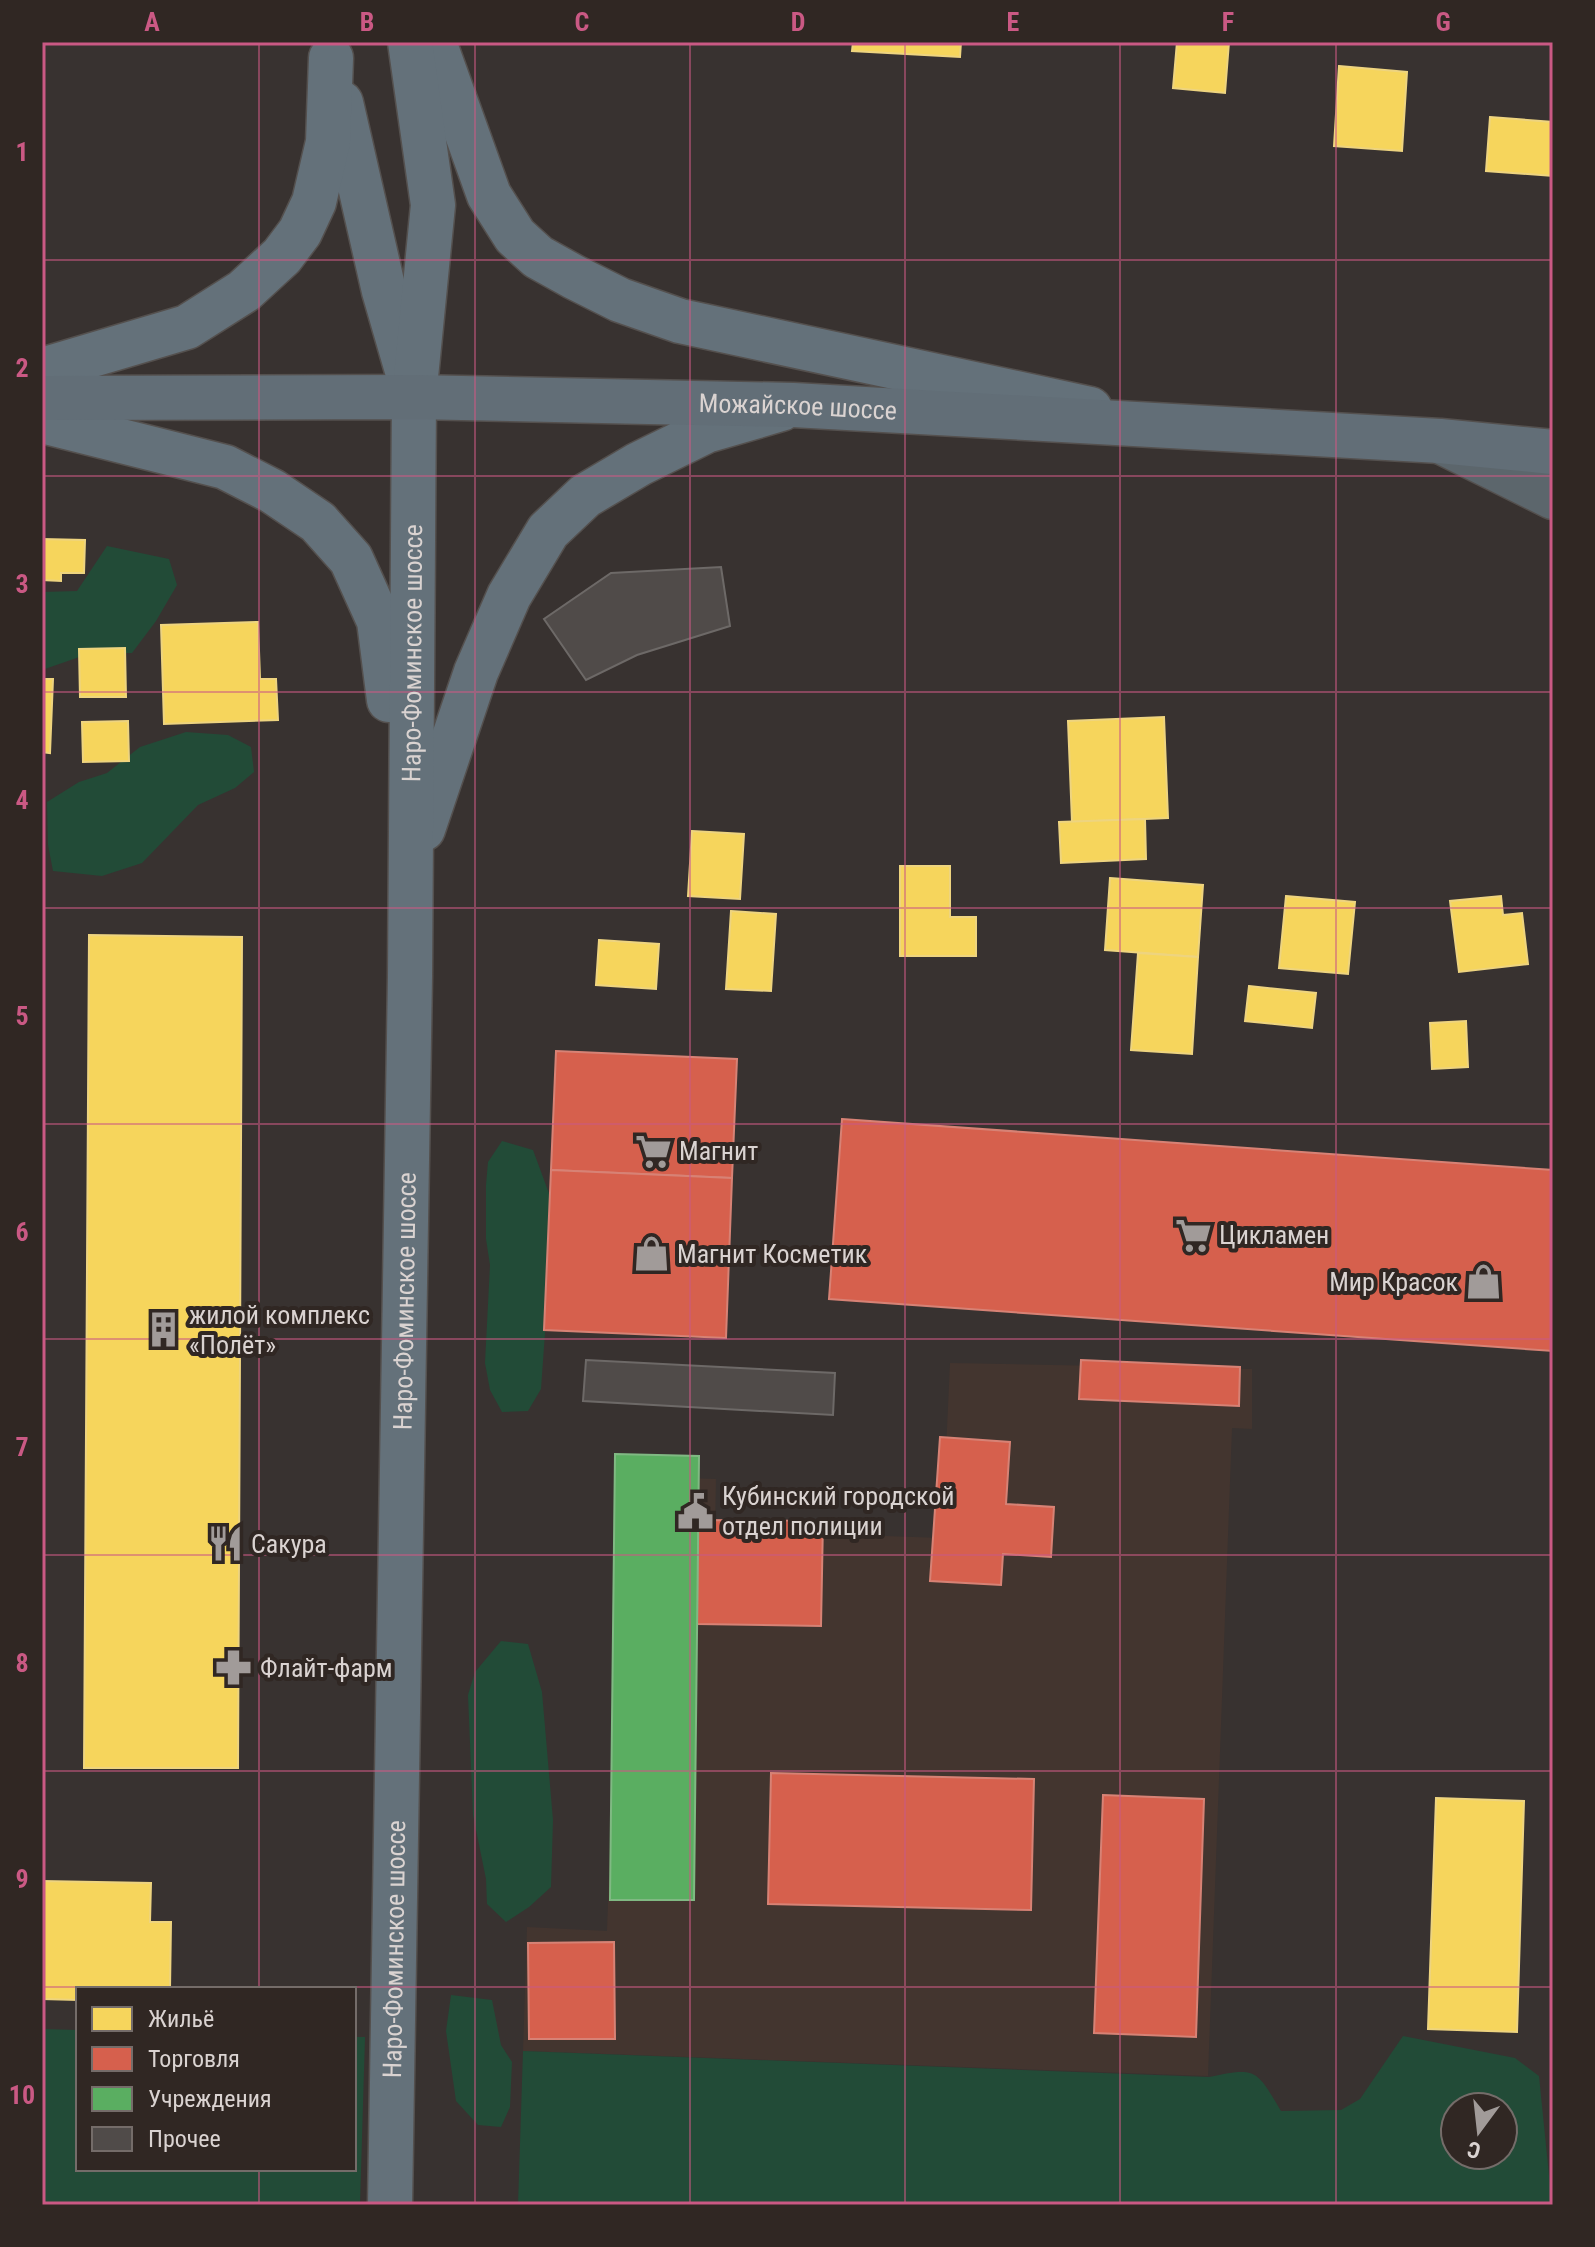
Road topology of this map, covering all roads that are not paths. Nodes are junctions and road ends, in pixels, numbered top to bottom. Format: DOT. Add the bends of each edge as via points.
graph roads {
  1 [pos="410,42"];
  2 [pos="434,42"];
  3 [pos="329,50"];
  4 [pos="42,370"];
  5 [pos="414,397"];
  6 [pos="42,398"];
  7 [pos="793,405"];
  8 [pos="42,421"];
  9 [pos="1166,426"];
  10 [pos="1440,441"];
  11 [pos="1553,452"];
  12 [pos="1553,497"];
  13 [pos="411,865"];
  14 [pos="390,2205"];
  1 -- 5 [label="street, Наро-Фоминское шоссе" via="433,205"];
  2 -- 9 [label="street" via="489,195 515,236 538,257 574,277 680,321"];
  3 -- 4 [label="street" via="328,142 314,202 282,256 244,291 187,327"];
  3 -- 5 [label="street, Наро-Фоминское шоссе"];
  5 -- 6 [label="main road, Можайское шоссе"];
  5 -- 7 [label="main road, Можайское шоссе"];
  5 -- 13 [label="street, Наро-Фоминское шоссе"];
  7 -- 9 [label="main road, Можайское шоссе"];
  7 -- 13 [label="street" via="706,431 639,464 585,496 548,531 509,596 476,672"];
  8 -- 13 [label="street" via="225,467 318,522 351,559 379,621"];
  9 -- 10 [label="main road, Можайское шоссе"];
  10 -- 11 [label="main road, Можайское шоссе"];
  10 -- 12 [label="street"];
  13 -- 14 [label="street, Наро-Фоминское шоссе"];
}
